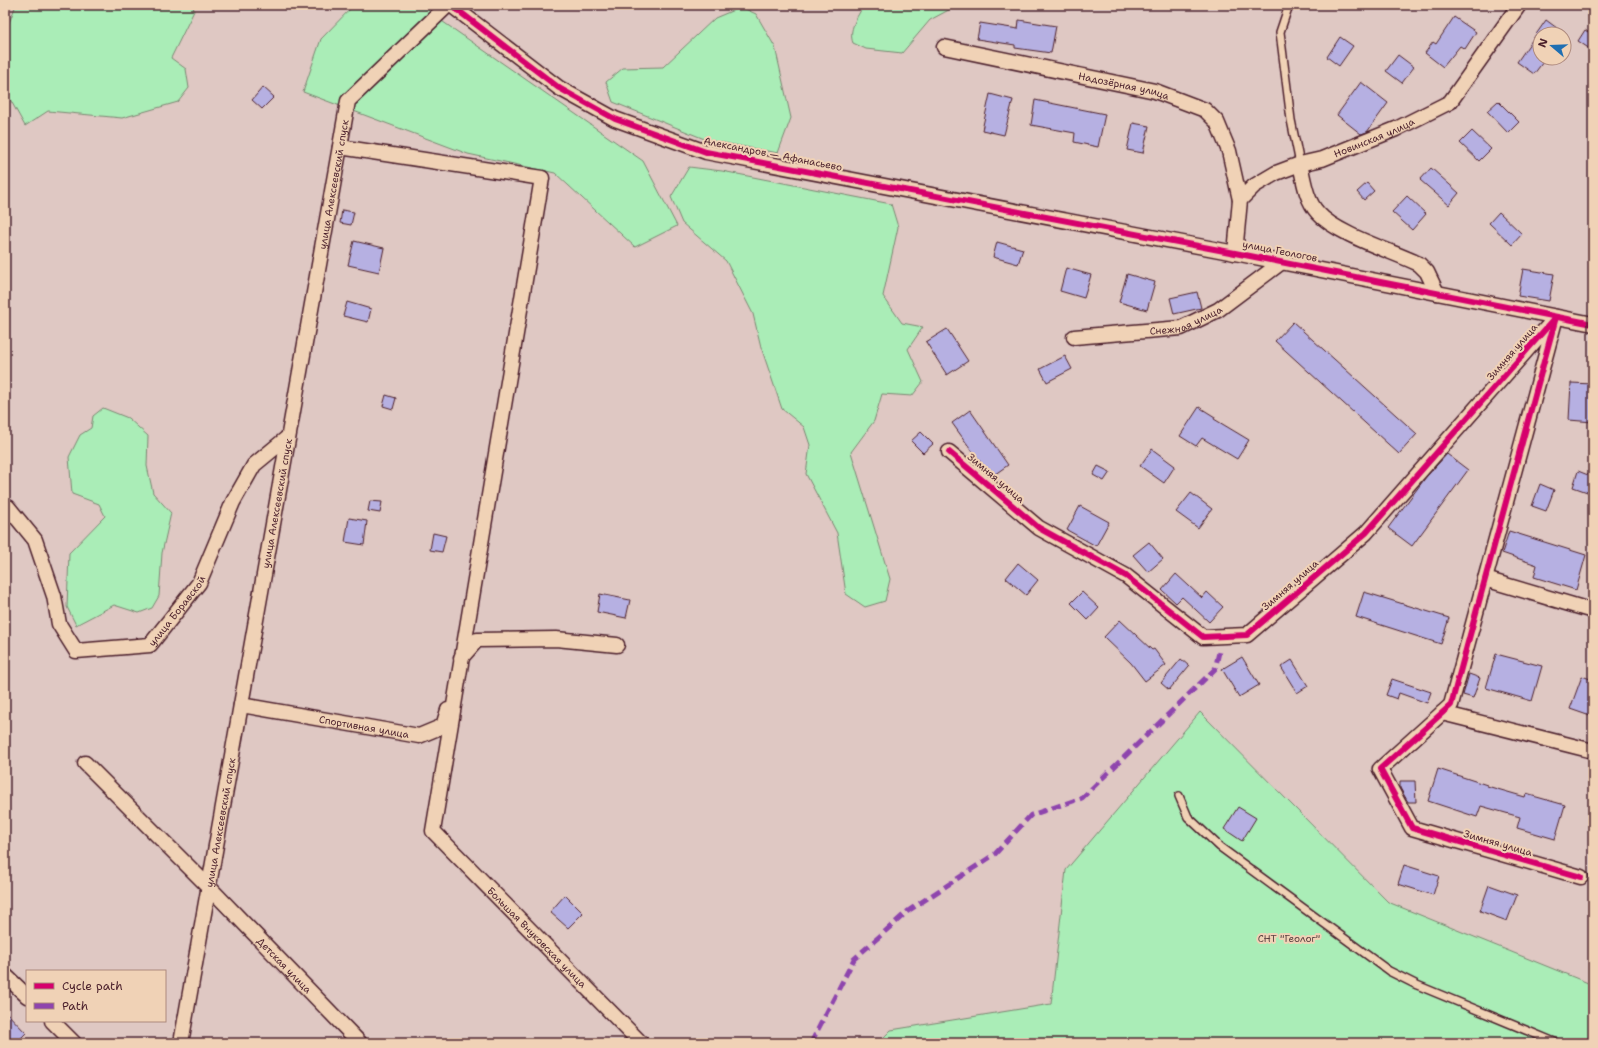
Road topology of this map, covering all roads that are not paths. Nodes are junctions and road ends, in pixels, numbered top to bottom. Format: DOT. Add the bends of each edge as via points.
graph roads {
  1 [pos="448,5"];
  2 [pos="451,5"];
  3 [pos="1289,5"];
  4 [pos="1519,5"];
  5 [pos="944,47"];
  6 [pos="340,147"];
  7 [pos="1300,164"];
  8 [pos="963,200"];
  9 [pos="1240,200"];
  10 [pos="1236,253"];
  11 [pos="1282,262"];
  12 [pos="1437,293"];
  13 [pos="1556,317"];
  14 [pos="1593,324"];
  15 [pos="1074,337"];
  16 [pos="288,437"];
  17 [pos="949,452"];
  18 [pos="5,506"];
  19 [pos="1485,579"];
  20 [pos="1593,611"];
  21 [pos="617,645"];
  22 [pos="462,658"];
  23 [pos="241,705"];
  24 [pos="1442,713"];
  25 [pos="1593,751"];
  26 [pos="85,763"];
  27 [pos="1179,796"];
  28 [pos="1581,877"];
  29 [pos="209,887"];
  30 [pos="5,974"];
  31 [pos="26,995"];
  32 [pos="53,1022"];
  33 [pos="74,1043"];
  34 [pos="181,1043"];
  35 [pos="360,1043"];
  36 [pos="642,1043"];
  37 [pos="1557,1043"];
  1 -- 6 [label="street, улица Алексеевский спуск" via="348,100"];
  2 -- 8 [label="street, Александров — Афанасьево" via="559,88 614,119 706,152"];
  3 -- 7 [label="lane" via="1280,32 1291,120"];
  4 -- 7 [label="street, Новинская улица" via="1450,102 1396,129 1322,159"];
  5 -- 9 [label="street, Надозёрная улица" via="1155,91 1205,110 1217,122 1229,151"];
  6 -- 16 [label="street, улица Алексеевский спуск"];
  6 -- 22 [label="street" via="542,178"];
  7 -- 9 [label="street, Новинская улица" via="1276,173 1254,186"];
  7 -- 12 [label="street" via="1307,193 1318,213 1340,230 1419,264 1427,272"];
  8 -- 10 [label="street, улица Геологов"];
  9 -- 10 [label="street"];
  10 -- 11 [label="street, улица Геологов"];
  11 -- 12 [label="street, улица Геологов"];
  11 -- 15 [label="street, Снежная улица" via="1218,310 1181,328"];
  12 -- 13 [label="street, улица Геологов"];
  13 -- 14 [label="street, улица Геологов"];
  13 -- 17 [label="street, Зимняя улица" via="1366,532 1247,635 1203,637 1126,576 1039,528"];
  13 -- 19 [label="street, Зимняя улица"];
  16 -- 18 [label="street, улица Боравской" via="254,465 233,502 199,583 150,645 76,651 60,624 54,596 35,540"];
  16 -- 23 [label="street, улица Алексеевский спуск"];
  19 -- 20 [label="street"];
  19 -- 24 [label="street, Зимняя улица" via="1451,704"];
  21 -- 22 [label="street, Спортивная улица" via="556,639 477,640"];
  22 -- 23 [label="street, Спортивная улица" via="454,666 450,701 443,726 420,736"];
  22 -- 36 [label="street, Большая Внуковская улица" via="433,830"];
  23 -- 29 [label="street, улица Алексеевский спуск"];
  24 -- 25 [label="street"];
  24 -- 28 [label="street, Зимняя улица" via="1380,769 1412,828"];
  26 -- 29 [label="street, Детская улица"];
  27 -- 37 [label="lane" via="1188,817 1220,847 1389,971"];
  29 -- 34 [label="street, улица Алексеевский спуск"];
  29 -- 35 [label="street, Детская улица"];
  30 -- 31 [label="street"];
  32 -- 33 [label="street"];
}
